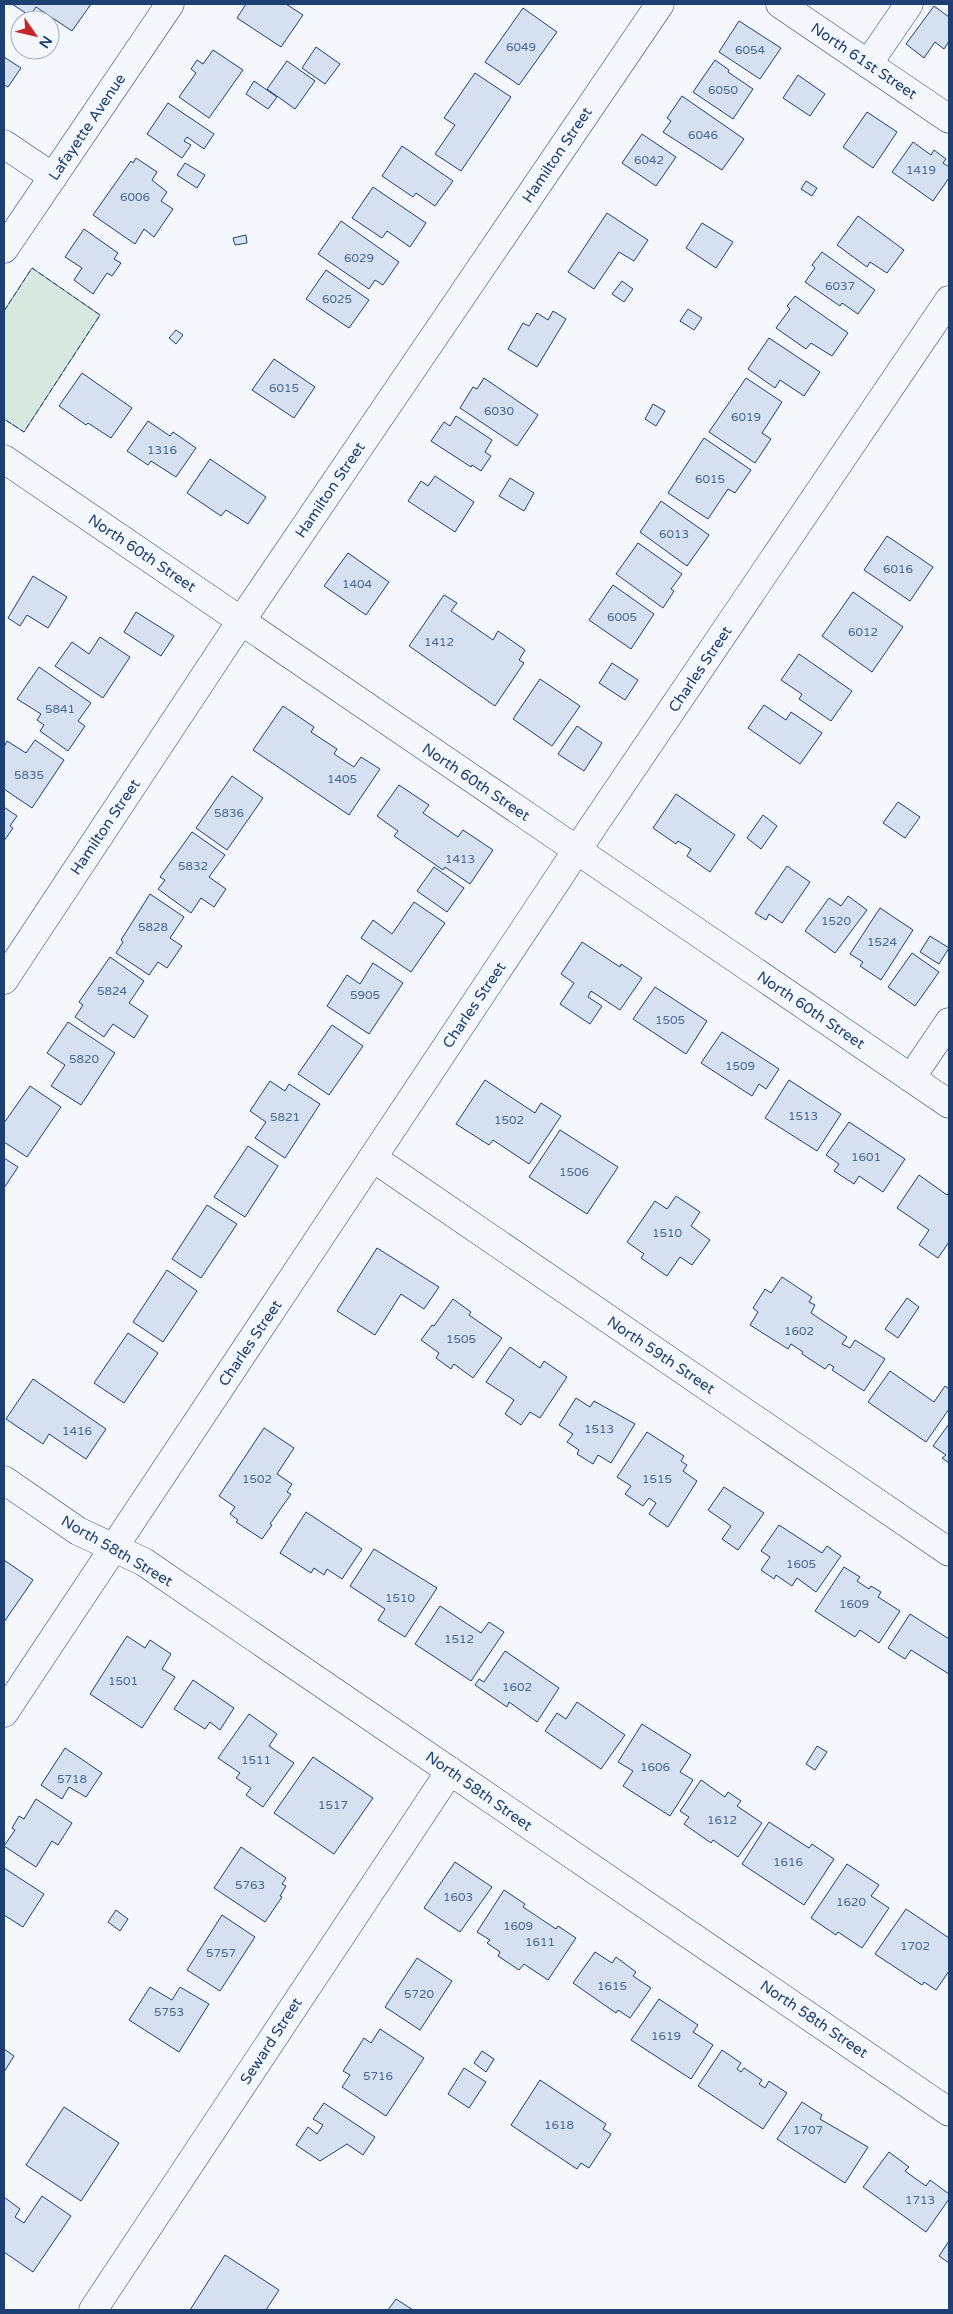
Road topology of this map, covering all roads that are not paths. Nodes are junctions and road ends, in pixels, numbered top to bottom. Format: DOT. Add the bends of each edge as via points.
graph roads {
  1 [pos="170,4"];
  2 [pos="660,4"];
  3 [pos="780,4"];
  4 [pos="909,4"];
  5 [pos="868,64"];
  6 [pos="949,119"];
  7 [pos="4,144"];
  8 [pos="53,177"];
  9 [pos="4,249"];
  10 [pos="949,300"];
  11 [pos="4,459"];
  12 [pos="241,621"];
  13 [pos="577,850"];
  14 [pos="4,980"];
  15 [pos="949,1022"];
  16 [pos="911,1078"];
  17 [pos="949,1104"];
  18 [pos="373,1158"];
  19 [pos="4,1480"];
  20 [pos="114,1548"];
  21 [pos="949,1552"];
  22 [pos="4,1713"];
  23 [pos="450,1771"];
  24 [pos="949,2112"];
  25 [pos="93,2310"];
  1 -- 8 [label="street, Lafayette Avenue"];
  2 -- 12 [label="street, Hamilton Street"];
  3 -- 5 [label="street, North 61st Street"];
  4 -- 5 [label="street"];
  5 -- 6 [label="street, North 61st Street"];
  7 -- 8 [label="street"];
  8 -- 9 [label="street, Lafayette Avenue"];
  10 -- 13 [label="street, Charles Street"];
  11 -- 12 [label="street, North 60th Street"];
  12 -- 13 [label="street, North 60th Street"];
  12 -- 14 [label="street, Hamilton Street"];
  13 -- 16 [label="street, North 60th Street"];
  13 -- 18 [label="street, Charles Street"];
  15 -- 16 [label="street"];
  16 -- 17 [label="street, North 60th Street"];
  18 -- 20 [label="street, Charles Street"];
  18 -- 21 [label="street, North 59th Street"];
  19 -- 20 [label="street, North 58th Street" via="78,1531"];
  20 -- 22 [label="street, Charles Street"];
  20 -- 23 [label="street, North 58th Street" via="144,1562"];
  23 -- 24 [label="street, North 58th Street"];
  23 -- 25 [label="street, Seward Street"];
}
